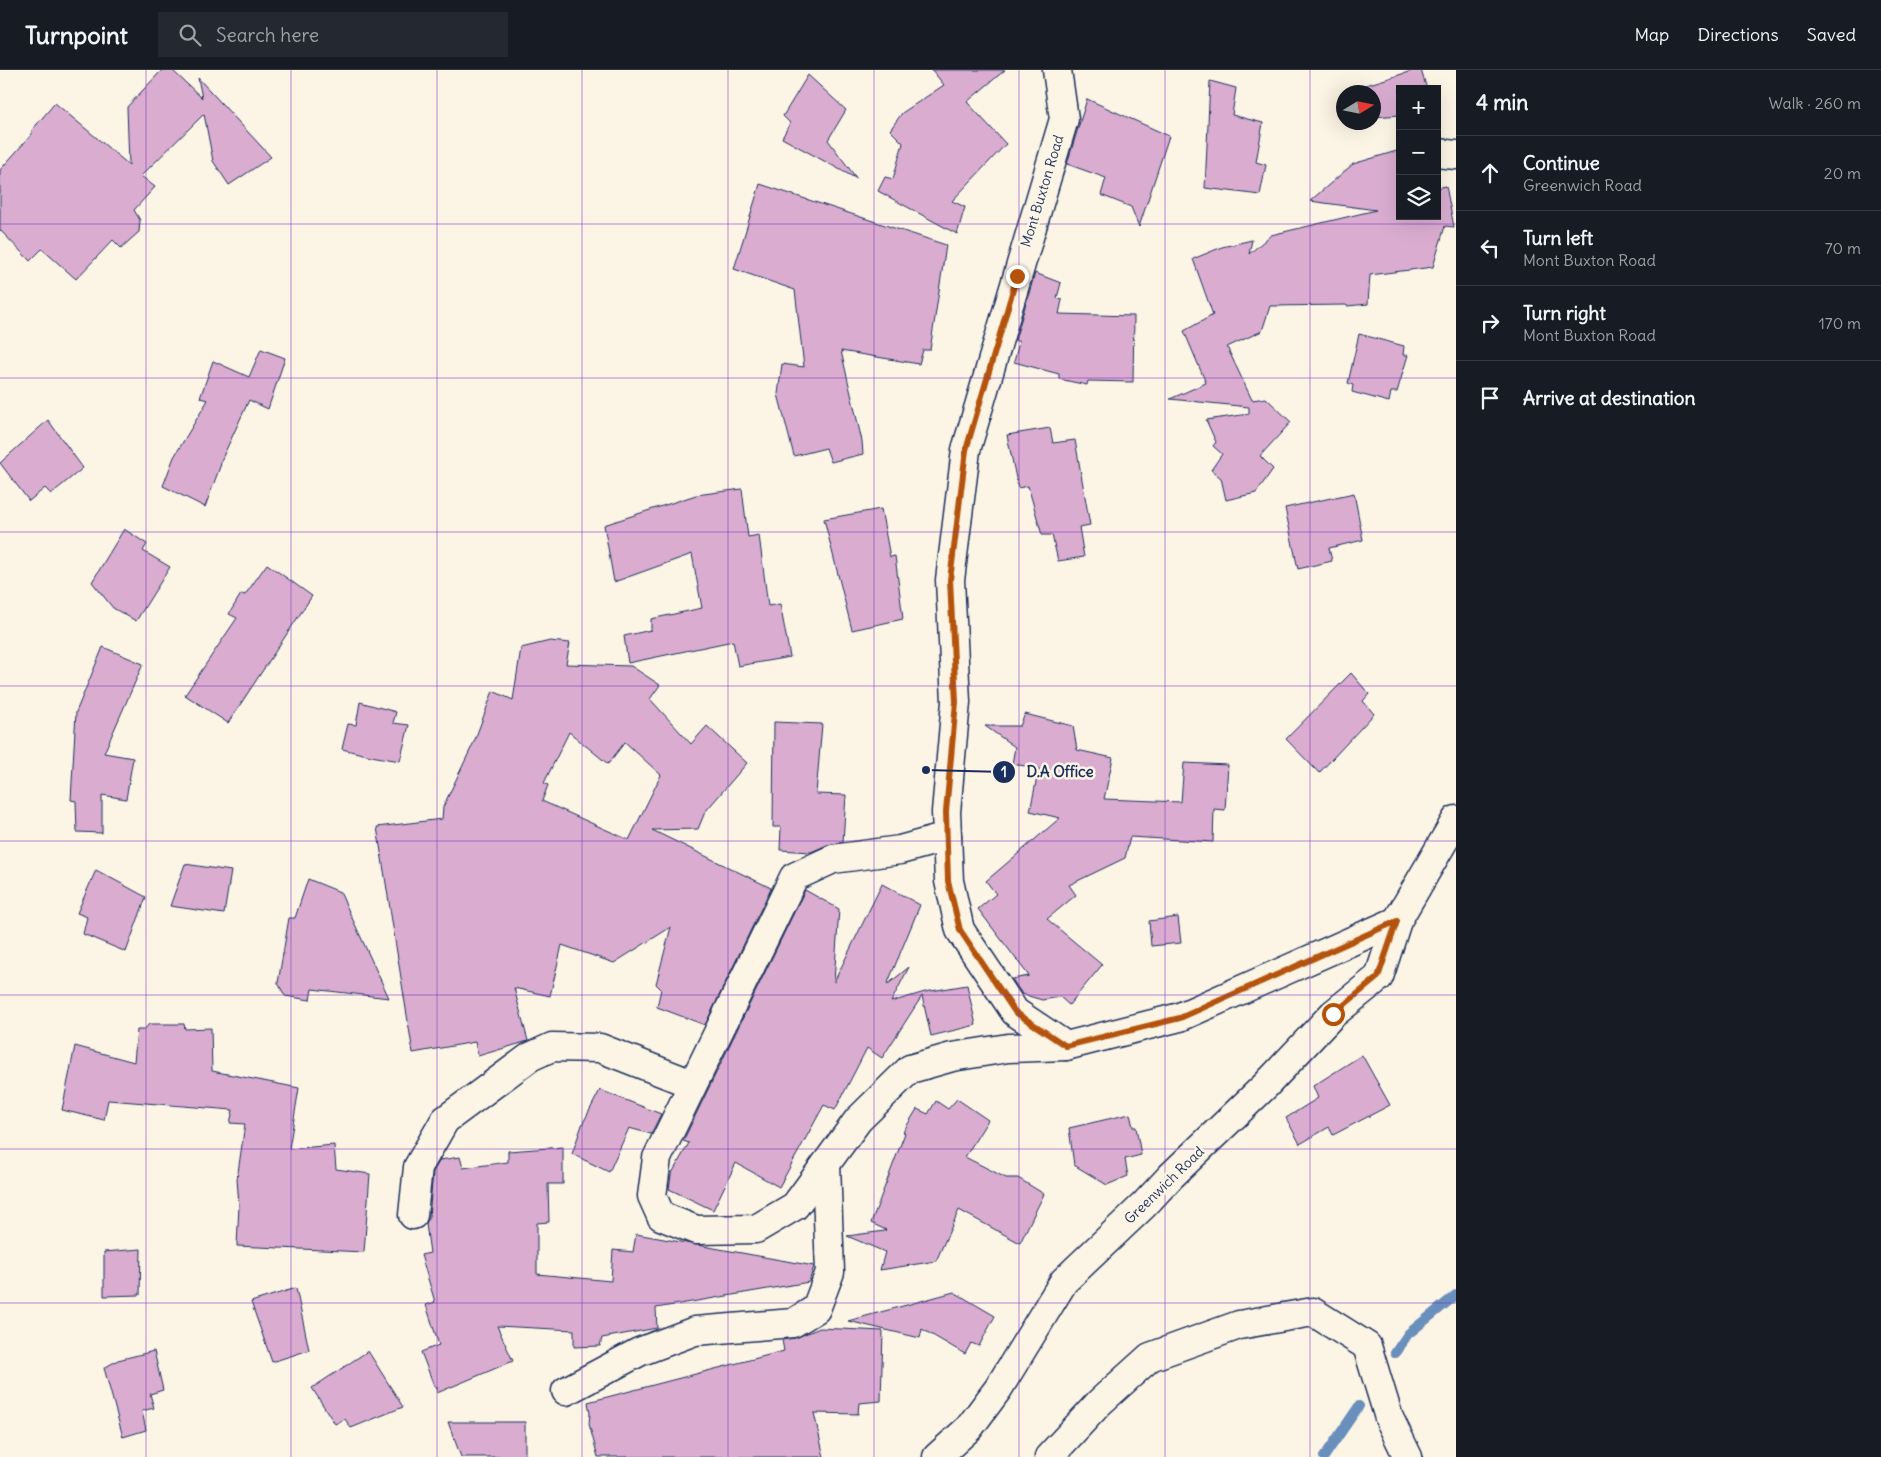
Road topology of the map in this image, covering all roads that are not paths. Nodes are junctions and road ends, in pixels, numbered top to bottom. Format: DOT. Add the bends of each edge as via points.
graph roads {
  1 [pos="1057,70"];
  2 [pos="1441,153"];
  3 [pos="1456,155"];
  4 [pos="1456,820"];
  5 [pos="947,837"];
  6 [pos="1397,921"];
  7 [pos="1066,1046"];
  8 [pos="692,1084"];
  9 [pos="826,1164"];
  10 [pos="413,1215"];
  11 [pos="566,1391"];
  12 [pos="937,1457"];
  13 [pos="1049,1457"];
  14 [pos="1408,1457"];
  1 -- 5 [label="street, Mont Buxton Road" via="1064,119 966,450 950,580 956,702 946,812"];
  2 -- 3 [label="street"];
  4 -- 6 [label="street"];
  5 -- 7 [label="street, Mont Buxton Road" via="948,881 960,930 1015,1012"];
  5 -- 8 [label="street" via="900,850 832,859 794,877"];
  6 -- 7 [label="street" via="1180,1018"];
  6 -- 12 [label="street, Greenwich Road" via="1378,977 1333,1014 1064,1281 998,1390 968,1428"];
  7 -- 9 [label="street" via="1008,1048 952,1057 910,1069 858,1120"];
  8 -- 9 [label="street" via="657,1158 652,1196 661,1216 696,1230 756,1229 795,1206"];
  8 -- 10 [label="street" via="600,1048 552,1048 530,1057 445,1120 418,1168"];
  9 -- 11 [label="street" via="830,1272 816,1309 793,1323 695,1332 639,1352"];
  13 -- 14 [label="street" via="1100,1402 1150,1357 1239,1325 1313,1312 1367,1346 1390,1418"];
}
